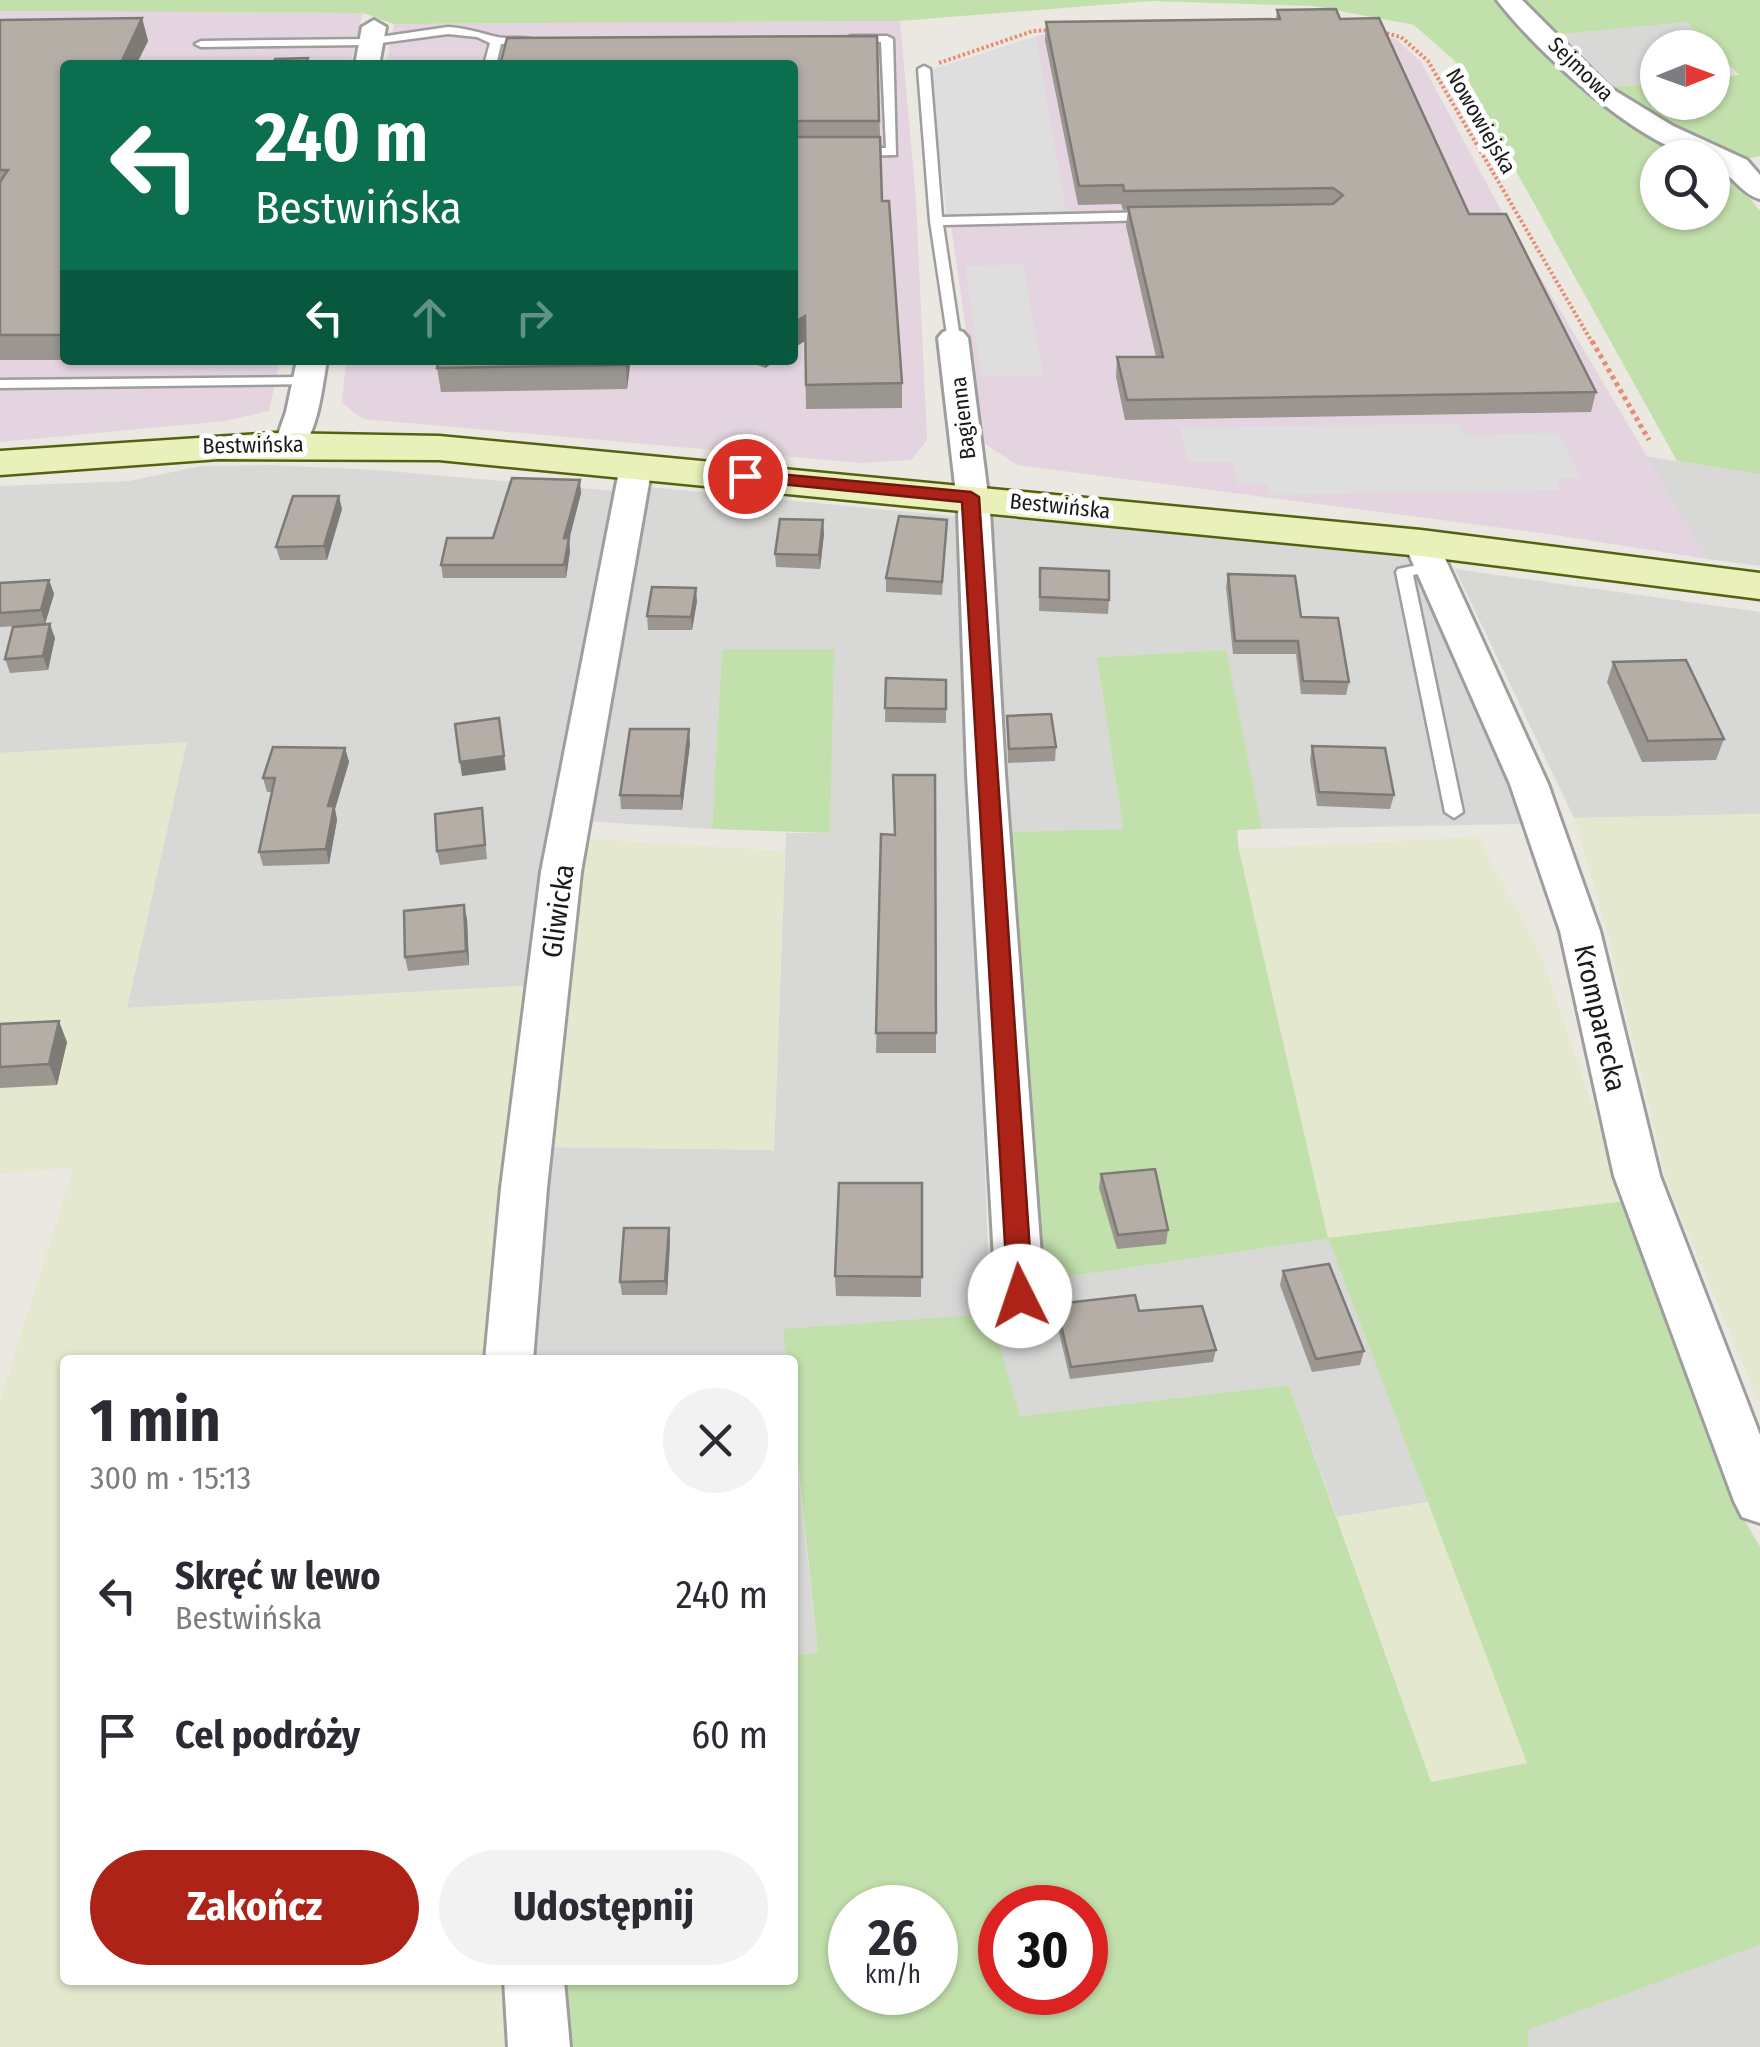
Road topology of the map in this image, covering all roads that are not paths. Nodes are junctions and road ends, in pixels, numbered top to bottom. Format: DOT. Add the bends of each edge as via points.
graph roads {
  1 [pos="1509,0"];
  2 [pos="828,39"];
  3 [pos="496,41"];
  4 [pos="555,41"];
  5 [pos="200,44"];
  6 [pos="371,45"];
  7 [pos="491,60"];
  8 [pos="924,68"];
  9 [pos="832,152"];
  10 [pos="1760,191"];
  11 [pos="1161,216"];
  12 [pos="936,220"];
  13 [pos="953,338"];
  14 [pos="310,370"];
  15 [pos="0,384"];
  16 [pos="290,443"];
  17 [pos="0,463"];
  18 [pos="636,466"];
  19 [pos="971,497"];
  20 [pos="1427,555"];
  21 [pos="1760,586"];
  22 [pos="1454,812"];
  23 [pos="1020,1296"];
  24 [pos="510,1355"];
  25 [pos="1760,1501"];
  26 [pos="534,1985"];
  27 [pos="539,2047"];
  1 -- 10 [label="street, Sejmowa" via="1600,92 1738,166"];
  2 -- 9 [label="lane" via="887,38 892,152"];
  3 -- 4 [label="lane"];
  3 -- 6 [label="lane" via="441,30"];
  3 -- 7 [label="lane"];
  5 -- 6 [label="lane"];
  8 -- 12 [label="lane"];
  11 -- 12 [label="lane"];
  12 -- 13 [label="lane"];
  13 -- 19 [label="street, Bagienna"];
  14 -- 15 [label="lane"];
  14 -- 16 [label="street"];
  16 -- 17 [label="street, Bestwińska"];
  16 -- 18 [label="street, Bestwińska"];
  18 -- 19 [label="street, Bestwińska"];
  18 -- 24 [label="street, Gliwicka" via="562,872"];
  19 -- 20 [label="street, Bestwińska"];
  19 -- 23 [label="street, Bagienna"];
  20 -- 21 [label="street, Bestwińska"];
  20 -- 22 [label="lane" via="1404,572"];
  20 -- 25 [label="street, Kromparecka" via="1536,803 1580,932 1637,1176"];
  26 -- 27 [label="street"];
}
